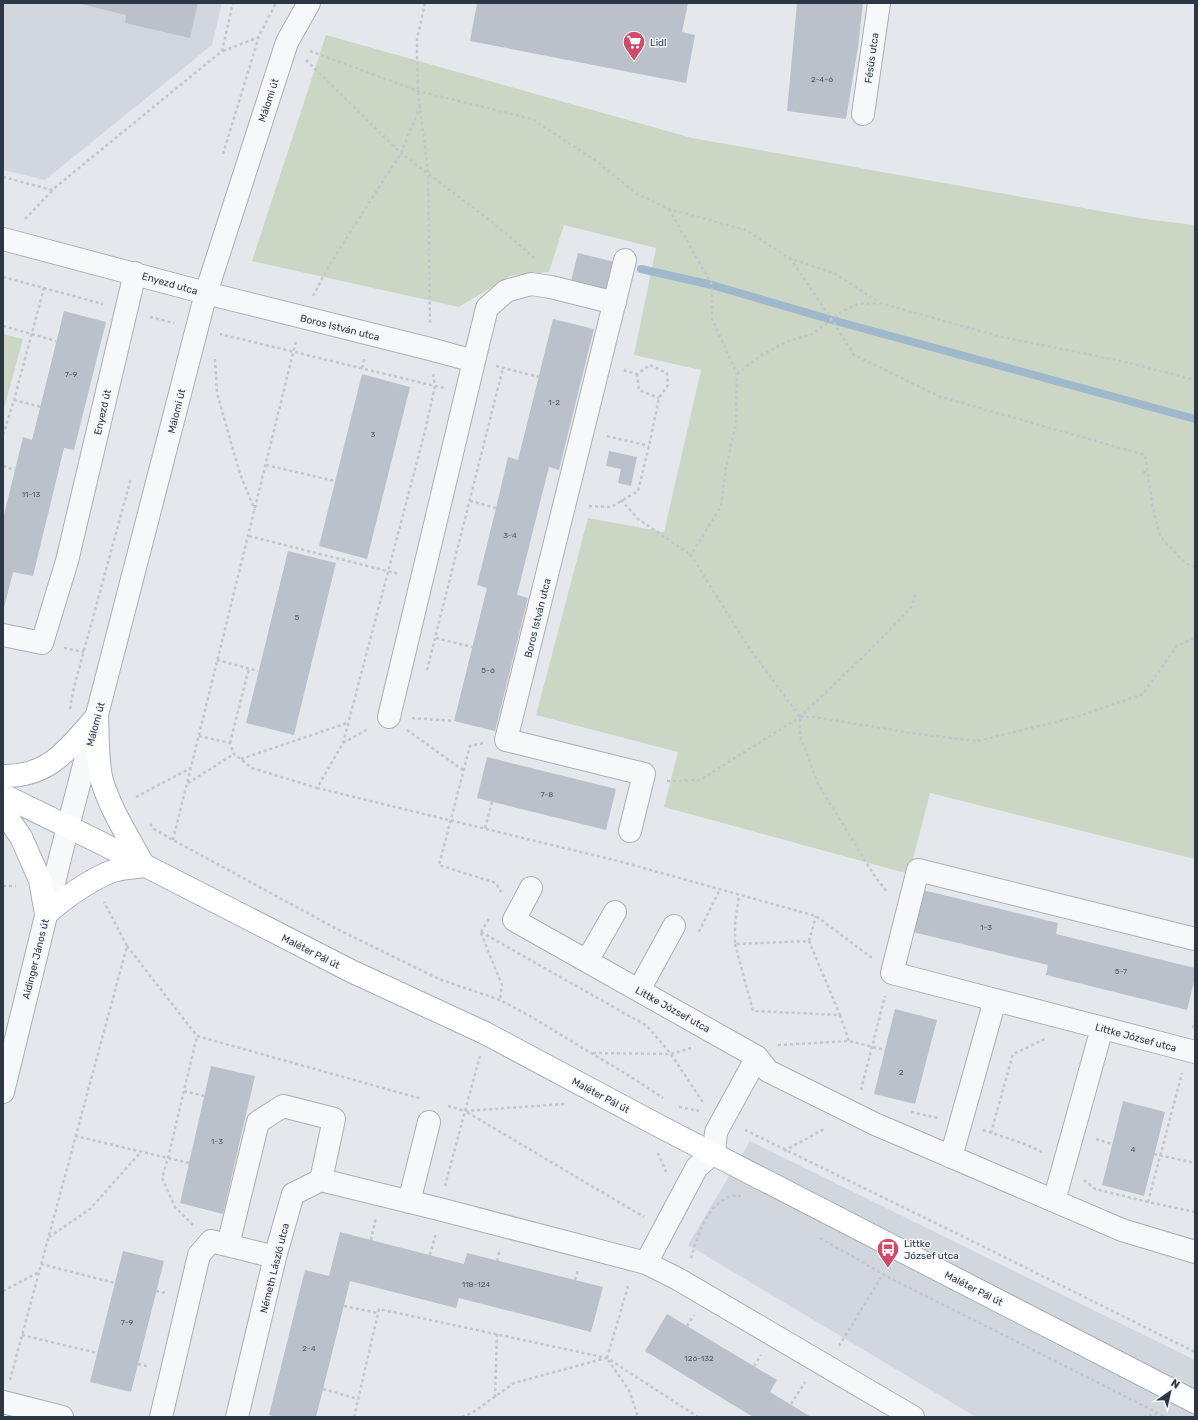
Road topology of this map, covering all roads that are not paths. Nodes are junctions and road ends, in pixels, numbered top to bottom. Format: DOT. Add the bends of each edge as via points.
graph roads {
  1 [pos="309,3"];
  2 [pos="879,3"];
  3 [pos="863,114"];
  4 [pos="4,240"];
  5 [pos="625,260"];
  6 [pos="135,274"];
  7 [pos="206,294"];
  8 [pos="615,303"];
  9 [pos="474,361"];
  10 [pos="3,635"];
  11 [pos="97,716"];
  12 [pos="389,717"];
  13 [pos="3,776"];
  14 [pos="3,795"];
  15 [pos="3,811"];
  16 [pos="68,827"];
  17 [pos="630,831"];
  18 [pos="144,866"];
  19 [pos="530,888"];
  20 [pos="615,912"];
  21 [pos="46,914"];
  22 [pos="674,926"];
  23 [pos="1195,939"];
  24 [pos="587,961"];
  25 [pos="639,990"];
  26 [pos="995,1000"];
  27 [pos="1102,1028"];
  28 [pos="740,1047"];
  29 [pos="1191,1051"];
  30 [pos="3,1092"];
  31 [pos="428,1122"];
  32 [pos="714,1153"];
  33 [pos="951,1157"];
  34 [pos="321,1180"];
  35 [pos="1054,1201"];
  36 [pos="409,1202"];
  37 [pos="219,1243"];
  38 [pos="1195,1252"];
  39 [pos="275,1256"];
  40 [pos="646,1263"];
  41 [pos="3,1402"];
  42 [pos="1195,1402"];
  43 [pos="62,1417"];
  44 [pos="161,1417"];
  45 [pos="237,1417"];
  46 [pos="913,1417"];
  1 -- 7 [label="street, Málomi út" via="287,42"];
  2 -- 3 [label="street, Fésüs utca"];
  4 -- 6 [label="street"];
  5 -- 8 [label="street, Boros István utca" via="615,279"];
  6 -- 7 [label="street, Enyezd utca"];
  6 -- 10 [label="street, Enyezd út" via="67,561 42,644"];
  7 -- 9 [label="street, Boros István utca"];
  7 -- 11 [label="street, Málomi út"];
  8 -- 9 [label="street" via="531,284 506,291 488,308"];
  8 -- 17 [label="street, Boros István utca" via="506,740 644,774"];
  9 -- 12 [label="street"];
  11 -- 13 [label="main road" via="75,742 45,768 25,774"];
  11 -- 16 [label="street, Málomi út"];
  11 -- 18 [label="main road" via="102,780 111,805"];
  14 -- 16 [label="main road, Maléter Pál út"];
  15 -- 21 [label="main road" via="21,837 40,880"];
  16 -- 18 [label="main road, Maléter Pál út"];
  16 -- 21 [label="street, Aidinger János út"];
  18 -- 21 [label="main road" via="111,872 93,880 70,893"];
  18 -- 32 [label="main road, Maléter Pál út" via="351,971 485,1033"];
  19 -- 24 [label="street, Littke József utca" via="514,920"];
  20 -- 24 [label="street"];
  21 -- 30 [label="street, Aidinger János út"];
  22 -- 25 [label="street"];
  23 -- 26 [label="street, Littke József utca" via="918,870 892,973"];
  24 -- 25 [label="street, Littke József utca"];
  25 -- 28 [label="street, Littke József utca"];
  26 -- 27 [label="street, Littke József utca"];
  26 -- 33 [label="street"];
  27 -- 29 [label="street, Littke József utca"];
  27 -- 35 [label="street"];
  28 -- 32 [label="street" via="715,1115"];
  28 -- 33 [label="street, Littke József utca" via="768,1071 875,1124"];
  31 -- 36 [label="street"];
  32 -- 40 [label="street" via="697,1167"];
  32 -- 42 [label="main road, Maléter Pál út"];
  33 -- 35 [label="street, Littke József utca"];
  34 -- 36 [label="street"];
  34 -- 37 [label="street" via="334,1119 283,1106 258,1122"];
  34 -- 39 [label="street, Németh László utca" via="293,1194"];
  35 -- 38 [label="street, Littke József utca" via="1122,1230"];
  36 -- 40 [label="street"];
  37 -- 39 [label="street"];
  37 -- 44 [label="street" via="199,1255"];
  39 -- 45 [label="street, Németh László utca"];
  40 -- 46 [label="street" via="678,1279"];
  41 -- 43 [label="street"];
}
